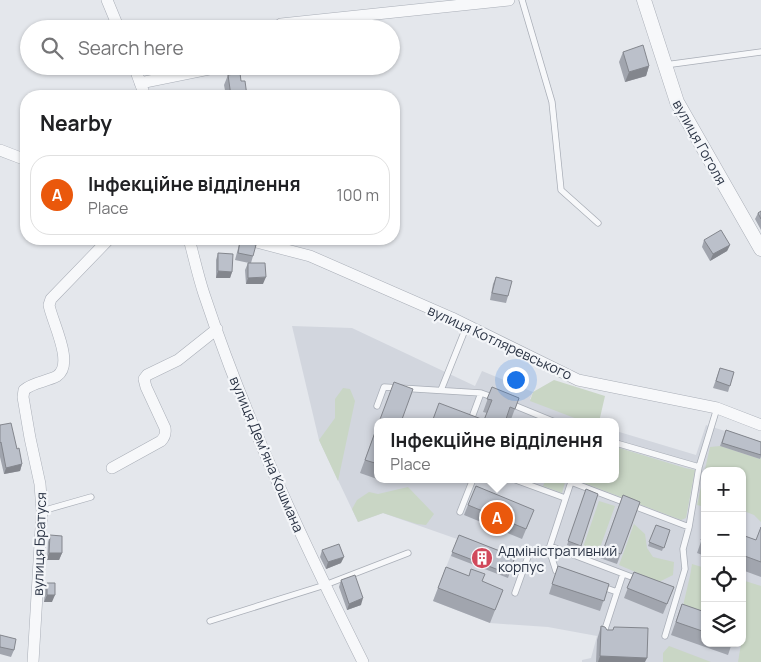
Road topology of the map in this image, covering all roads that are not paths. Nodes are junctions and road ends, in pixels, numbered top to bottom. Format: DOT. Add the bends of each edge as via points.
graph roads {
  1 [pos="107,0"];
  2 [pos="392,0"];
  3 [pos="510,0"];
  4 [pos="522,0"];
  5 [pos="644,0"];
  6 [pos="394,12"];
  7 [pos="115,20"];
  8 [pos="319,20"];
  9 [pos="761,52"];
  10 [pos="665,65"];
  11 [pos="137,75"];
  12 [pos="180,75"];
  13 [pos="140,83"];
  14 [pos="143,90"];
  15 [pos="0,150"];
  16 [pos="20,158"];
  17 [pos="598,223"];
  18 [pos="103,245"];
  19 [pos="191,245"];
  20 [pos="268,245"];
  21 [pos="761,249"];
  22 [pos="466,325"];
  23 [pos="216,329"];
  24 [pos="441,390"];
  25 [pos="481,393"];
  26 [pos="500,400"];
  27 [pos="509,404"];
  28 [pos="376,406"];
  29 [pos="717,408"];
  30 [pos="472,418"];
  31 [pos="545,418"];
  32 [pos="761,424"];
  33 [pos="619,444"];
  34 [pos="699,467"];
  35 [pos="112,468"];
  36 [pos="471,483"];
  37 [pos="524,483"];
  38 [pos="570,483"];
  39 [pos="576,483"];
  40 [pos="91,497"];
  41 [pos="565,498"];
  42 [pos="42,511"];
  43 [pos="460,512"];
  44 [pos="689,527"];
  45 [pos="550,548"];
  46 [pos="408,553"];
  47 [pos="565,574"];
  48 [pos="623,574"];
  49 [pos="641,581"];
  50 [pos="325,585"];
  51 [pos="600,586"];
  52 [pos="669,591"];
  53 [pos="617,592"];
  54 [pos="515,593"];
  55 [pos="678,595"];
  56 [pos="210,621"];
  57 [pos="665,636"];
  58 [pos="605,639"];
  59 [pos="33,662"];
  60 [pos="363,662"];
  1 -- 7 [label="street"];
  2 -- 6 [label="street"];
  3 -- 6 [label="street"];
  4 -- 17 [label="lane" via="552,102 561,190"];
  5 -- 10 [label="street, вулиця Гоголя"];
  6 -- 8 [label="street"];
  9 -- 10 [label="lane"];
  10 -- 21 [label="street, вулиця Гоголя" via="676,102"];
  11 -- 13 [label="street"];
  12 -- 13 [label="street"];
  13 -- 14 [label="street"];
  15 -- 16 [label="street"];
  18 -- 42 [label="street, вулиця Братуся" via="51,299 49,305 64,352 63,369 57,376 24,390"];
  19 -- 23 [label="street, вулиця Демʼяна Кошмана"];
  20 -- 22 [label="street, вулиця Котляревського" via="310,256"];
  22 -- 24 [label="lane"];
  22 -- 29 [label="street, вулиця Котляревського" via="578,380"];
  23 -- 35 [label="street" via="178,360 144,379 165,428 165,437"];
  23 -- 50 [label="street, вулиця Демʼяна Кошмана" via="292,515"];
  24 -- 25 [label="lane"];
  24 -- 28 [label="lane" via="384,387"];
  25 -- 26 [label="lane"];
  25 -- 30 [label="lane"];
  27 -- 31 [label="lane"];
  29 -- 32 [label="street, вулиця Котляревського"];
  29 -- 34 [label="lane"];
  33 -- 34 [label="lane"];
  34 -- 44 [label="lane"];
  36 -- 43 [label="lane"];
  37 -- 41 [label="lane"];
  38 -- 41 [label="lane"];
  39 -- 44 [label="lane"];
  40 -- 42 [label="lane"];
  41 -- 45 [label="lane"];
  42 -- 59 [label="street, вулиця Братуся"];
  44 -- 55 [label="lane" via="683,549 685,569"];
  45 -- 47 [label="lane" via="556,571"];
  45 -- 48 [label="lane"];
  45 -- 54 [label="lane" via="530,551"];
  46 -- 50 [label="lane"];
  48 -- 49 [label="lane"];
  48 -- 53 [label="lane"];
  50 -- 56 [label="lane"];
  50 -- 60 [label="street, вулиця Демʼяна Кошмана"];
  51 -- 53 [label="lane"];
  52 -- 55 [label="lane"];
  53 -- 58 [label="lane"];
  55 -- 57 [label="lane"];
}
